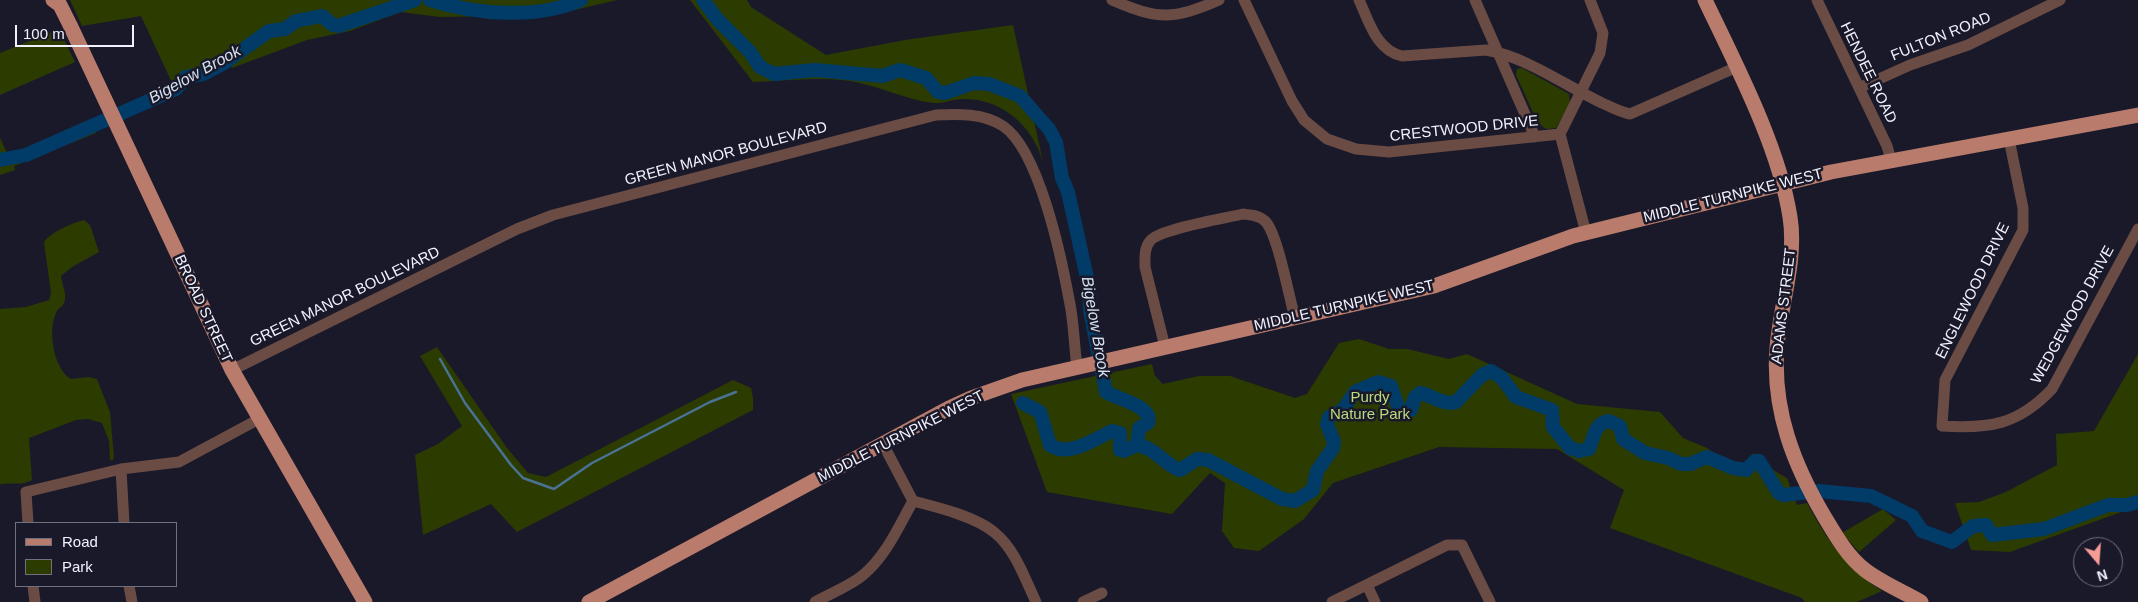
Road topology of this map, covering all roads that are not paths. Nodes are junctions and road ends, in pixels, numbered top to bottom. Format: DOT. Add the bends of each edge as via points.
graph roads {
  1 [pos="1112,0"];
  2 [pos="1218,0"];
  3 [pos="1244,0"];
  4 [pos="1359,0"];
  5 [pos="1475,0"];
  6 [pos="1590,0"];
  7 [pos="1706,0"];
  8 [pos="1816,0"];
  9 [pos="2060,0"];
  10 [pos="58,2"];
  11 [pos="1498,52"];
  12 [pos="1737,67"];
  13 [pos="1859,88"];
  14 [pos="1582,94"];
  15 [pos="2138,115"];
  16 [pos="1560,134"];
  17 [pos="1535,138"];
  18 [pos="2009,139"];
  19 [pos="1892,160"];
  20 [pos="1782,183"];
  21 [pos="2138,229"];
  22 [pos="1586,234"];
  23 [pos="1294,318"];
  24 [pos="1166,347"];
  25 [pos="1077,367"];
  26 [pos="232,370"];
  27 [pos="259,418"];
  28 [pos="1942,426"];
  29 [pos="882,444"];
  30 [pos="121,469"];
  31 [pos="913,501"];
  32 [pos="28,522"];
  33 [pos="124,522"];
  34 [pos="1367,585"];
  35 [pos="32,587"];
  36 [pos="129,587"];
  37 [pos="1102,593"];
  38 [pos="34,602"];
  39 [pos="132,602"];
  40 [pos="366,602"];
  41 [pos="589,602"];
  42 [pos="816,602"];
  43 [pos="1036,602"];
  44 [pos="1083,602"];
  45 [pos="1332,602"];
  46 [pos="1375,602"];
  47 [pos="1490,602"];
  48 [pos="1921,602"];
  1 -- 2 [label="street" via="1153,16 1189,13"];
  3 -- 17 [label="street, CRESTWOOD DRIVE" via="1296,107 1304,120 1327,139 1356,149 1389,152"];
  4 -- 11 [label="street" via="1378,40 1392,54"];
  5 -- 11 [label="street"];
  6 -- 14 [label="street" via="1603,33 1600,53"];
  7 -- 12 [label="main road, ADAMS STREET"];
  8 -- 13 [label="street, HENDEE ROAD"];
  9 -- 13 [label="street, FULTON ROAD" via="1968,45 1910,65"];
  10 -- 26 [label="main road, BROAD STREET"];
  11 -- 14 [label="street" via="1512,56"];
  11 -- 17 [label="street"];
  12 -- 14 [label="street" via="1630,114"];
  12 -- 20 [label="main road, ADAMS STREET"];
  13 -- 19 [label="street, HENDEE ROAD"];
  14 -- 16 [label="street"];
  15 -- 18 [label="main road, MIDDLE TURNPIKE WEST"];
  16 -- 17 [label="street, CRESTWOOD DRIVE"];
  16 -- 22 [label="street"];
  18 -- 19 [label="main road, MIDDLE TURNPIKE WEST"];
  18 -- 28 [label="street, ENGLEWOOD DRIVE" via="2023,208 2022,230 1946,380"];
  19 -- 20 [label="main road, MIDDLE TURNPIKE WEST"];
  20 -- 22 [label="main road, MIDDLE TURNPIKE WEST"];
  20 -- 48 [label="main road, ADAMS STREET" via="1792,240 1776,370 1786,434 1811,493 1849,554 1865,569"];
  21 -- 28 [label="street, WEDGEWOOD DRIVE" via="2052,389 2037,405 2001,424 1971,428"];
  22 -- 23 [label="main road, MIDDLE TURNPIKE WEST" via="1434,286"];
  23 -- 24 [label="main road, MIDDLE TURNPIKE WEST"];
  23 -- 24 [label="street" via="1272,234 1265,221 1255,215 1243,214 1162,233 1150,240 1144,253 1146,267"];
  24 -- 25 [label="main road, MIDDLE TURNPIKE WEST"];
  25 -- 26 [label="street, GREEN MANOR BOULEVARD" via="1070,300 1044,200 1029,158 1018,139 1003,126 961,114 936,115 553,216 516,229"];
  25 -- 29 [label="main road, MIDDLE TURNPIKE WEST" via="1022,380 971,398"];
  26 -- 27 [label="main road, BROAD STREET"];
  27 -- 30 [label="street" via="179,462"];
  27 -- 40 [label="main road, BROAD STREET"];
  29 -- 31 [label="street"];
  29 -- 41 [label="main road, MIDDLE TURNPIKE WEST"];
  30 -- 32 [label="street" via="26,492"];
  30 -- 33 [label="street"];
  31 -- 42 [label="street" via="875,563 862,576"];
  31 -- 43 [label="street" via="976,522 995,532 1007,546"];
  34 -- 45 [label="street"];
  34 -- 46 [label="street"];
  34 -- 47 [label="street" via="1447,545 1462,545"];
  35 -- 38 [label="street"];
  36 -- 39 [label="street"];
  37 -- 44 [label="street"];
}
